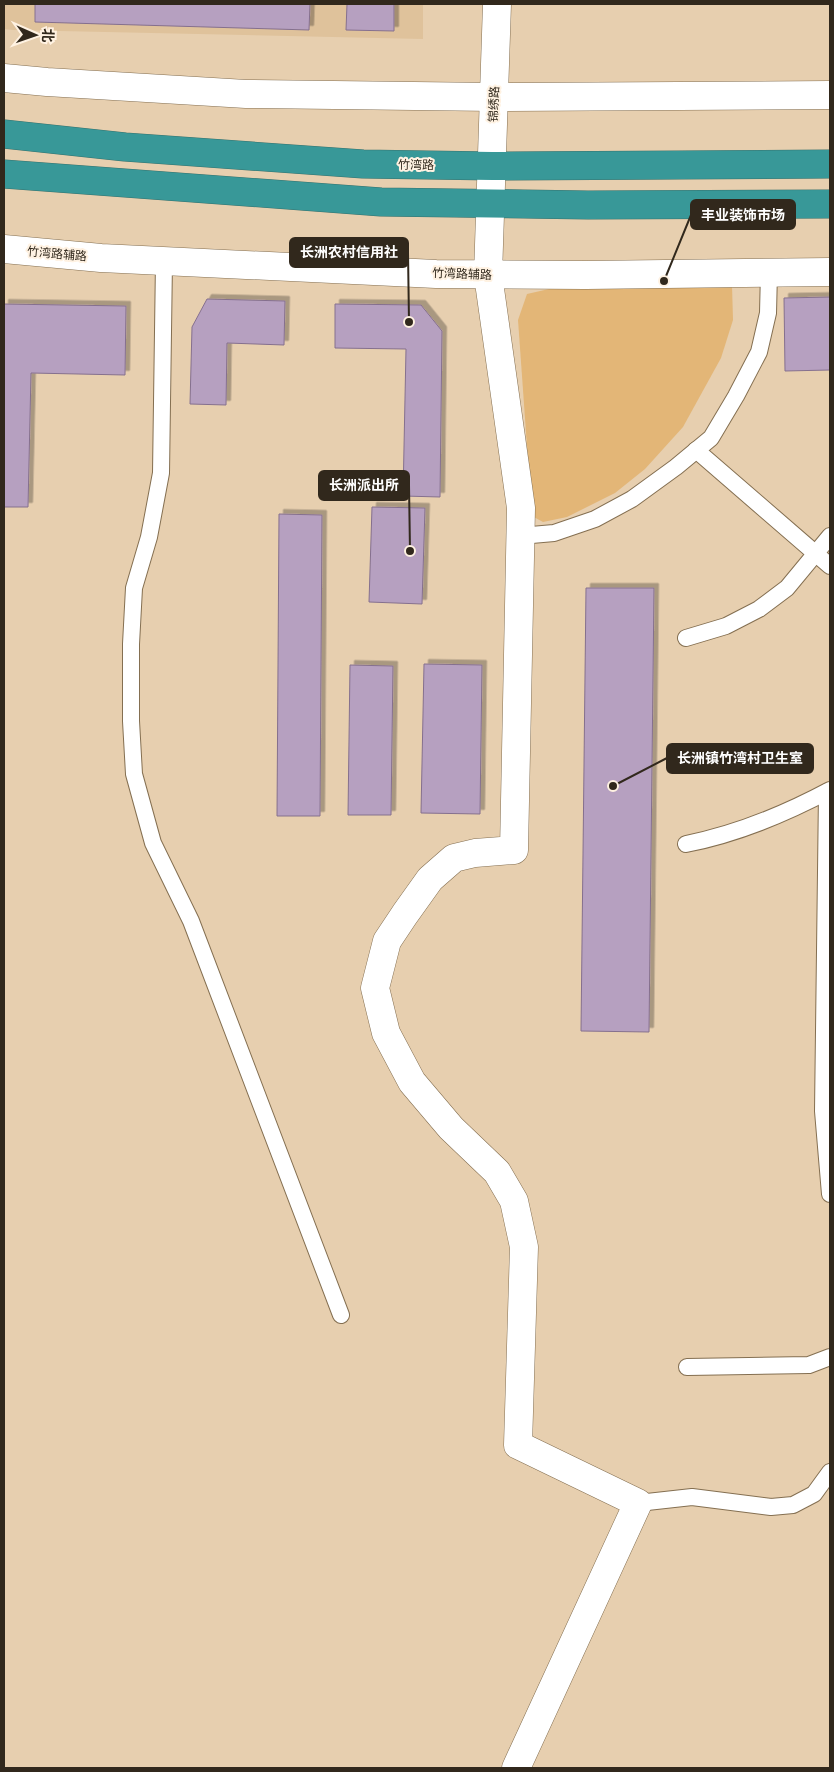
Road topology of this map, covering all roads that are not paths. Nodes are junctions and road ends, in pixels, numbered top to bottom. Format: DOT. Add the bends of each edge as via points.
graph roads {
  1 [pos="496,4"];
  2 [pos="4,78"];
  3 [pos="830,95"];
  4 [pos="494,97"];
  5 [pos="4,134"];
  6 [pos="830,164"];
  7 [pos="492,166"];
  8 [pos="4,174"];
  9 [pos="490,204"];
  10 [pos="830,204"];
  11 [pos="4,249"];
  12 [pos="164,261"];
  13 [pos="768,272"];
  14 [pos="830,272"];
  15 [pos="488,275"];
  16 [pos="696,450"];
  17 [pos="520,536"];
  18 [pos="830,536"];
  19 [pos="816,553"];
  20 [pos="830,566"];
  21 [pos="686,638"];
  22 [pos="828,791"];
  23 [pos="686,844"];
  24 [pos="830,1194"];
  25 [pos="342,1315"];
  26 [pos="830,1357"];
  27 [pos="687,1367"];
  28 [pos="830,1472"];
  29 [pos="638,1503"];
  30 [pos="516,1768"];
  1 -- 4 [label="street, 锦绣路"];
  2 -- 4 [label="street" via="246,94"];
  3 -- 4 [label="street"];
  4 -- 7 [label="street, 锦绣路"];
  5 -- 7 [label="highway, 竹湾路" via="125,147 344,162"];
  6 -- 7 [label="highway, 竹湾路"];
  7 -- 9 [label="street, 锦绣路"];
  8 -- 9 [label="highway" via="381,202"];
  9 -- 10 [label="highway"];
  9 -- 15 [label="street, 锦绣路"];
  11 -- 12 [label="street, 竹湾路辅路"];
  12 -- 15 [label="street, 竹湾路辅路"];
  12 -- 25 [label="lane" via="161,473 149,537 134,588 131,644 134,774 153,843 191,921"];
  13 -- 14 [label="street, 竹湾路辅路"];
  13 -- 15 [label="street, 竹湾路辅路"];
  13 -- 16 [label="lane" via="768,313 759,352 710,438"];
  15 -- 17 [label="street, 锦绣路" via="521,508"];
  16 -- 17 [label="lane" via="632,499 595,519 554,533"];
  16 -- 19 [label="lane"];
  17 -- 29 [label="street, 锦绣路" via="514,850 454,858 430,879 387,941 375,988 386,1033 412,1082 451,1128 497,1172 514,1201 524,1247 518,1445"];
  18 -- 19 [label="lane"];
  19 -- 20 [label="lane"];
  19 -- 21 [label="lane" via="787,588 759,609 726,626"];
  22 -- 23 [label="lane" via="753,825"];
  22 -- 24 [label="lane" via="822,1111"];
  26 -- 27 [label="lane" via="809,1365"];
  28 -- 29 [label="lane" via="814,1494 793,1505 771,1507 692,1497"];
  29 -- 30 [label="street"];
}
